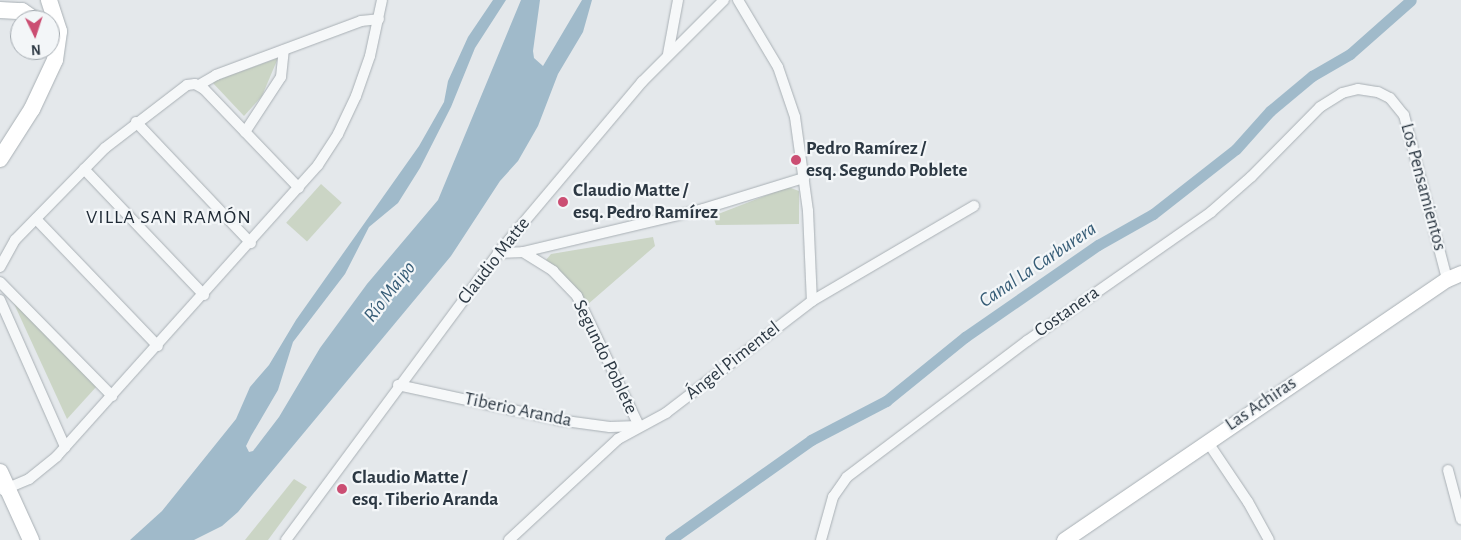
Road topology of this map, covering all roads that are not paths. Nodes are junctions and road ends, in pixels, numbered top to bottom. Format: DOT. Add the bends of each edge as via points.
graph roads {
  1 [pos="49,0"];
  2 [pos="382,0"];
  3 [pos="678,0"];
  4 [pos="724,0"];
  5 [pos="738,0"];
  6 [pos="379,19"];
  7 [pos="284,50"];
  8 [pos="668,54"];
  9 [pos="47,60"];
  10 [pos="48,73"];
  11 [pos="197,84"];
  12 [pos="1335,97"];
  13 [pos="136,122"];
  14 [pos="245,132"];
  15 [pos="0,159"];
  16 [pos="84,169"];
  17 [pos="804,178"];
  18 [pos="299,188"];
  19 [pos="974,206"];
  20 [pos="36,219"];
  21 [pos="251,243"];
  22 [pos="523,252"];
  23 [pos="498,253"];
  24 [pos="0,267"];
  25 [pos="1454,276"];
  26 [pos="0,282"];
  27 [pos="204,295"];
  28 [pos="0,300"];
  29 [pos="812,301"];
  30 [pos="158,346"];
  31 [pos="398,385"];
  32 [pos="112,396"];
  33 [pos="639,426"];
  34 [pos="1207,441"];
  35 [pos="65,447"];
  36 [pos="1448,470"];
  37 [pos="0,472"];
  38 [pos="4,490"];
  39 [pos="1458,490"];
  40 [pos="1461,519"];
  41 [pos="29,534"];
  42 [pos="286,540"];
  43 [pos="509,540"];
  44 [pos="821,540"];
  45 [pos="1064,540"];
  46 [pos="1269,540"];
  1 -- 10 [label="main road" via="58,23 58,42"];
  2 -- 6 [label="street"];
  3 -- 8 [label="street"];
  4 -- 8 [label="street, Claudio Matte"];
  5 -- 17 [label="street" via="784,82 795,117"];
  6 -- 7 [label="street" via="365,19"];
  6 -- 18 [label="street" via="366,70 348,116 327,152"];
  7 -- 11 [label="street"];
  7 -- 14 [label="street" via="281,77"];
  8 -- 23 [label="street, Claudio Matte"];
  9 -- 10 [label="main road"];
  10 -- 15 [label="main road" via="32,109"];
  11 -- 13 [label="street" via="183,87"];
  11 -- 14 [label="street"];
  12 -- 25 [label="street, Los Pensamientos" via="1358,89 1373,90 1390,98 1400,109"];
  12 -- 44 [label="street, Costanera" via="1315,112 1211,212 1027,341 847,477 833,497"];
  13 -- 16 [label="street"];
  13 -- 21 [label="street"];
  14 -- 18 [label="street"];
  16 -- 20 [label="street"];
  16 -- 27 [label="street"];
  17 -- 22 [label="street" via="704,209"];
  17 -- 29 [label="street"];
  18 -- 21 [label="street"];
  19 -- 29 [label="street, Ángel Pimentel"];
  20 -- 24 [label="street" via="9,248"];
  20 -- 30 [label="street"];
  21 -- 27 [label="street"];
  22 -- 23 [label="street"];
  22 -- 33 [label="street, Segundo Poblete" via="553,271 576,296"];
  23 -- 31 [label="street, Claudio Matte"];
  25 -- 34 [label="street, Las Achiras"];
  26 -- 32 [label="street"];
  27 -- 30 [label="street"];
  28 -- 35 [label="street"];
  29 -- 33 [label="street, Ángel Pimentel" via="674,407"];
  30 -- 32 [label="street"];
  31 -- 33 [label="street, Tiberio Aranda" via="558,420 610,427"];
  31 -- 42 [label="street, Claudio Matte"];
  32 -- 35 [label="street"];
  33 -- 43 [label="street, Ángel Pimentel" via="618,439"];
  34 -- 45 [label="street, Las Achiras"];
  34 -- 46 [label="street"];
  35 -- 38 [label="street" via="39,472"];
  36 -- 39 [label="street"];
  37 -- 38 [label="main road"];
  38 -- 41 [label="main road"];
  39 -- 40 [label="street"];
}
